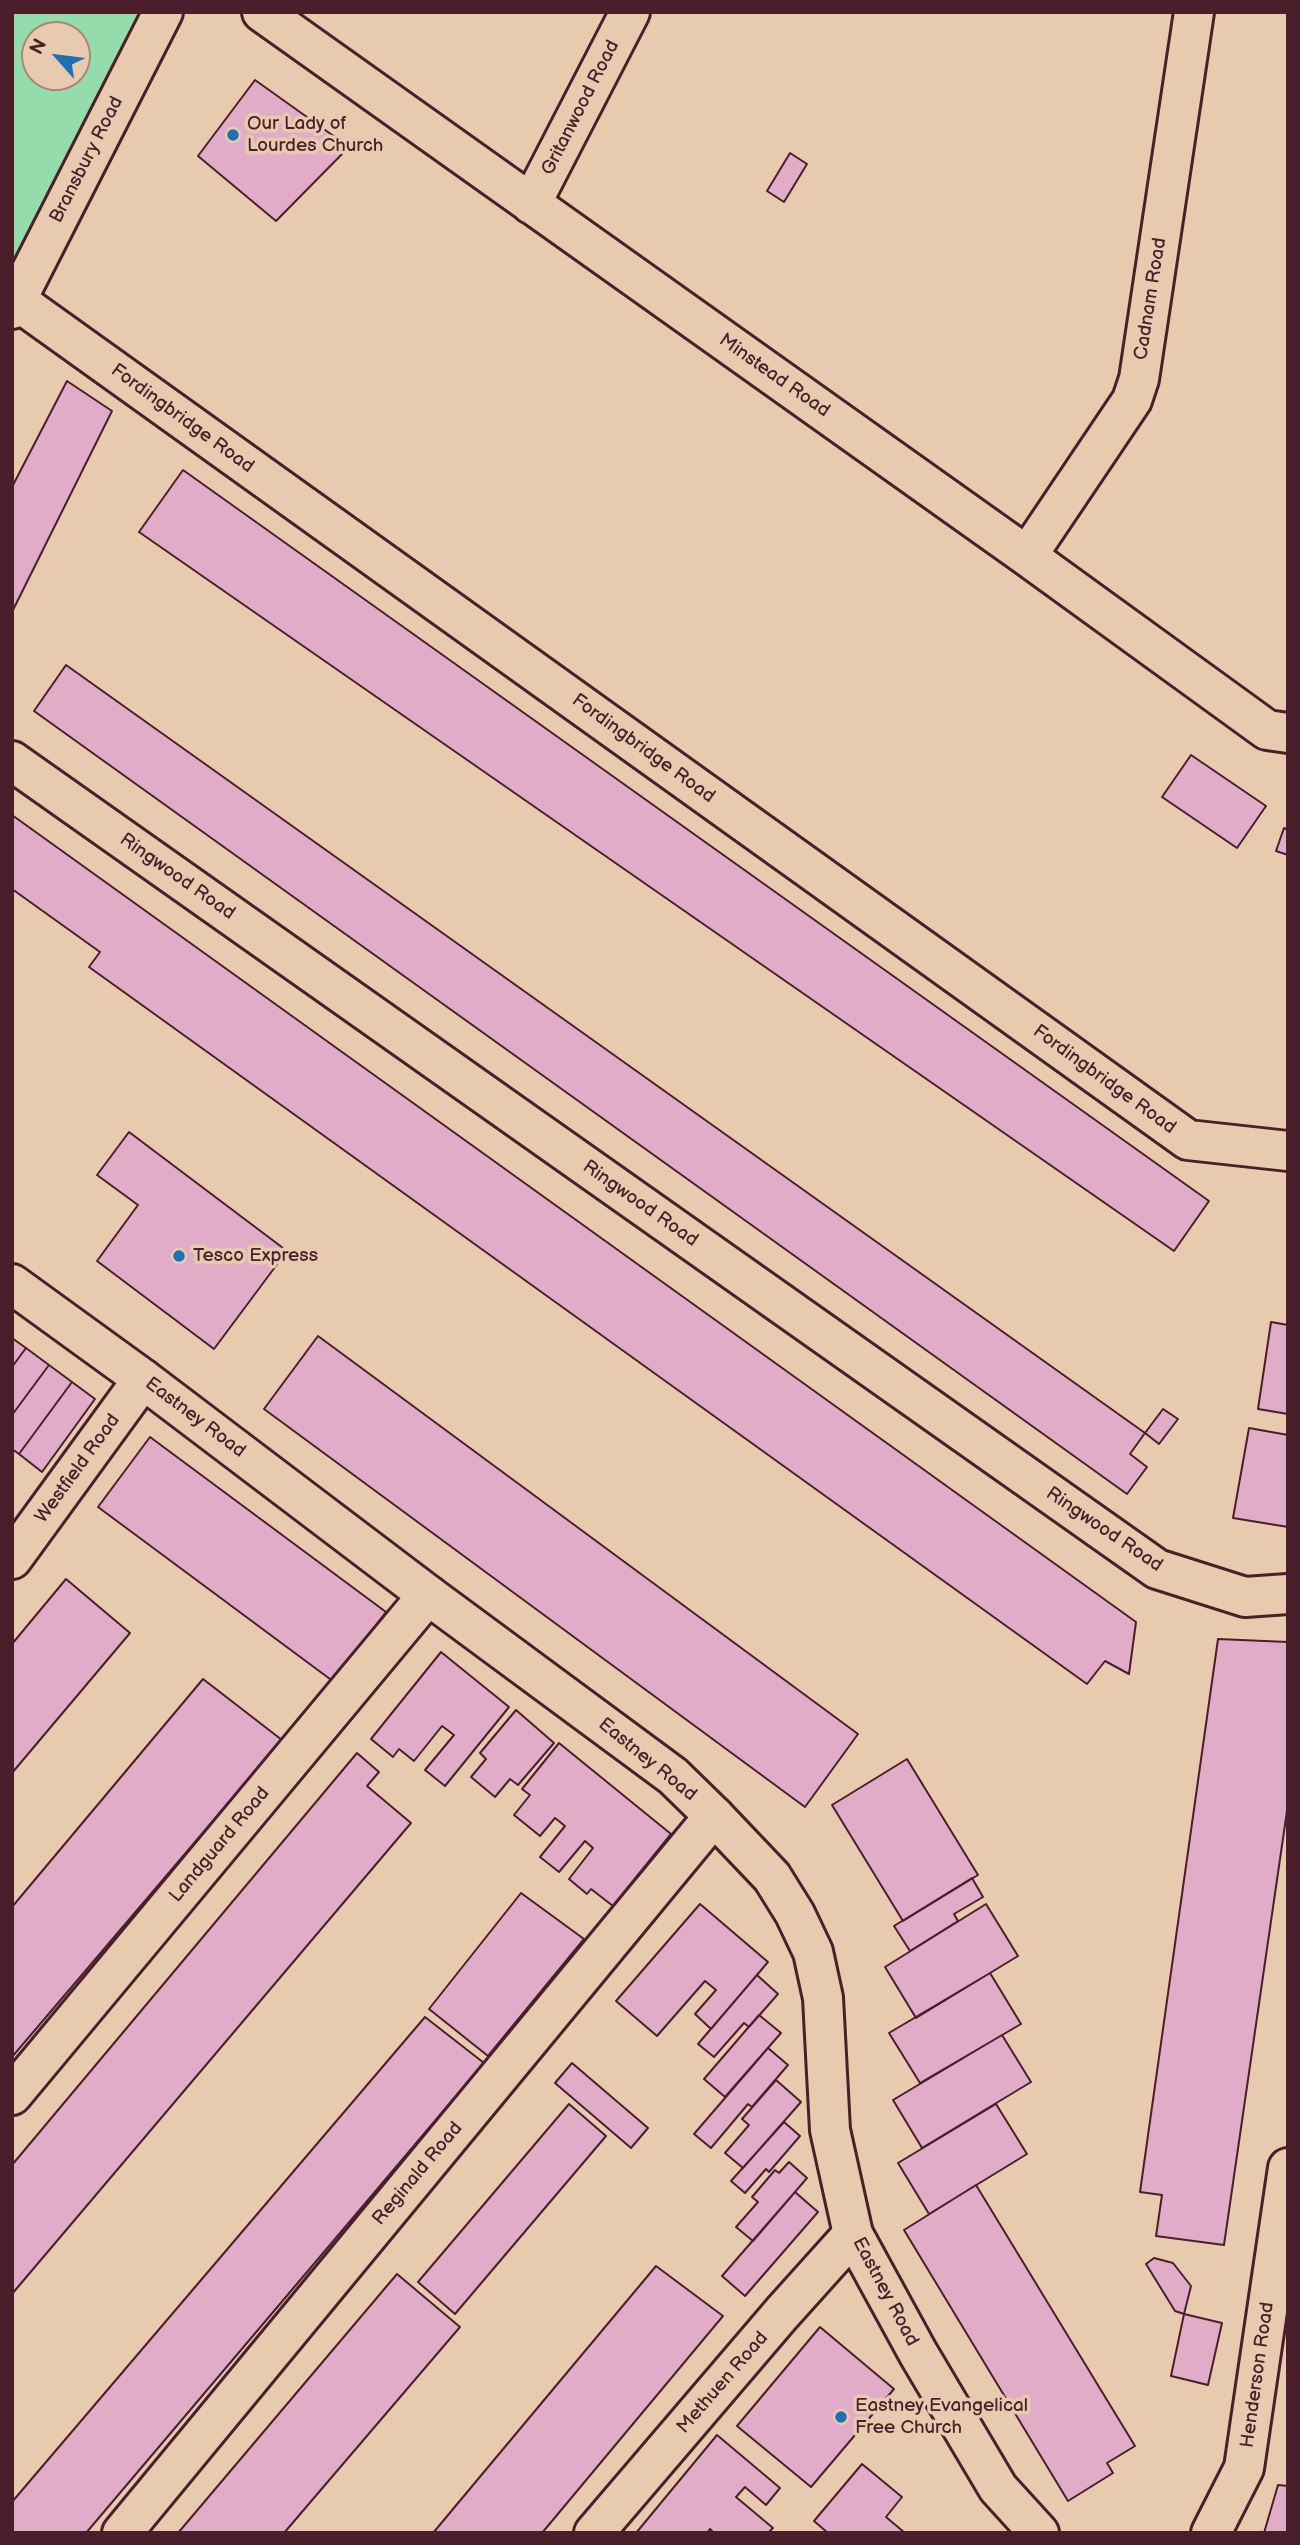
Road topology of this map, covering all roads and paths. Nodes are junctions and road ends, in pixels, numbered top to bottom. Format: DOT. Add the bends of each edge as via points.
graph roads {
  1 [pos="163,12"];
  2 [pos="262,12"];
  3 [pos="630,12"];
  4 [pos="1194,12"];
  5 [pos="531,204"];
  6 [pos="14,304"];
  7 [pos="1027,556"];
  8 [pos="1288,733"];
  9 [pos="12,761"];
  10 [pos="1288,1151"];
  11 [pos="12,1284"];
  12 [pos="142,1379"];
  13 [pos="12,1559"];
  14 [pos="1288,1594"];
  15 [pos="428,1595"];
  16 [pos="714,1815"];
  17 [pos="12,2095"];
  18 [pos="1288,2168"];
  19 [pos="853,2234"];
  20 [pos="998,2488"];
  21 [pos="122,2533"];
  22 [pos="594,2533"];
  23 [pos="1012,2533"];
  24 [pos="1039,2533"];
  25 [pos="1211,2533"];
  1 -- 6 [label="street, Bransbury Road"];
  2 -- 5 [label="street, Minstead Road"];
  3 -- 5 [label="street, Gritanwood Road"];
  4 -- 7 [label="street, Cadnam Road" via="1139,379 1132,400"];
  5 -- 7 [label="street, Minstead Road"];
  6 -- 10 [label="street, Fordingbridge Road" via="1188,1140"];
  7 -- 8 [label="street, Minstead Road" via="1267,730"];
  9 -- 14 [label="street, Ringwood Road" via="1157,1569 1245,1597"];
  11 -- 12 [label="street, Eastney Road"];
  12 -- 13 [label="street, Westfield Road"];
  12 -- 15 [label="street, Eastney Road"];
  15 -- 16 [label="street, Eastney Road" via="673,1776"];
  15 -- 17 [label="street, Landguard Road"];
  16 -- 19 [label="street, Eastney Road" via="772,1877 813,1952 822,1998 830,2130"];
  16 -- 21 [label="street, Reginald Road"];
  18 -- 25 [label="street, Henderson Road" via="1244,2468"];
  19 -- 20 [label="street, Eastney Road"];
  19 -- 22 [label="street, Methuen Road"];
  20 -- 23 [label="street, Eastney Road"];
  20 -- 24 [label="street, Eastney Road"];
}
